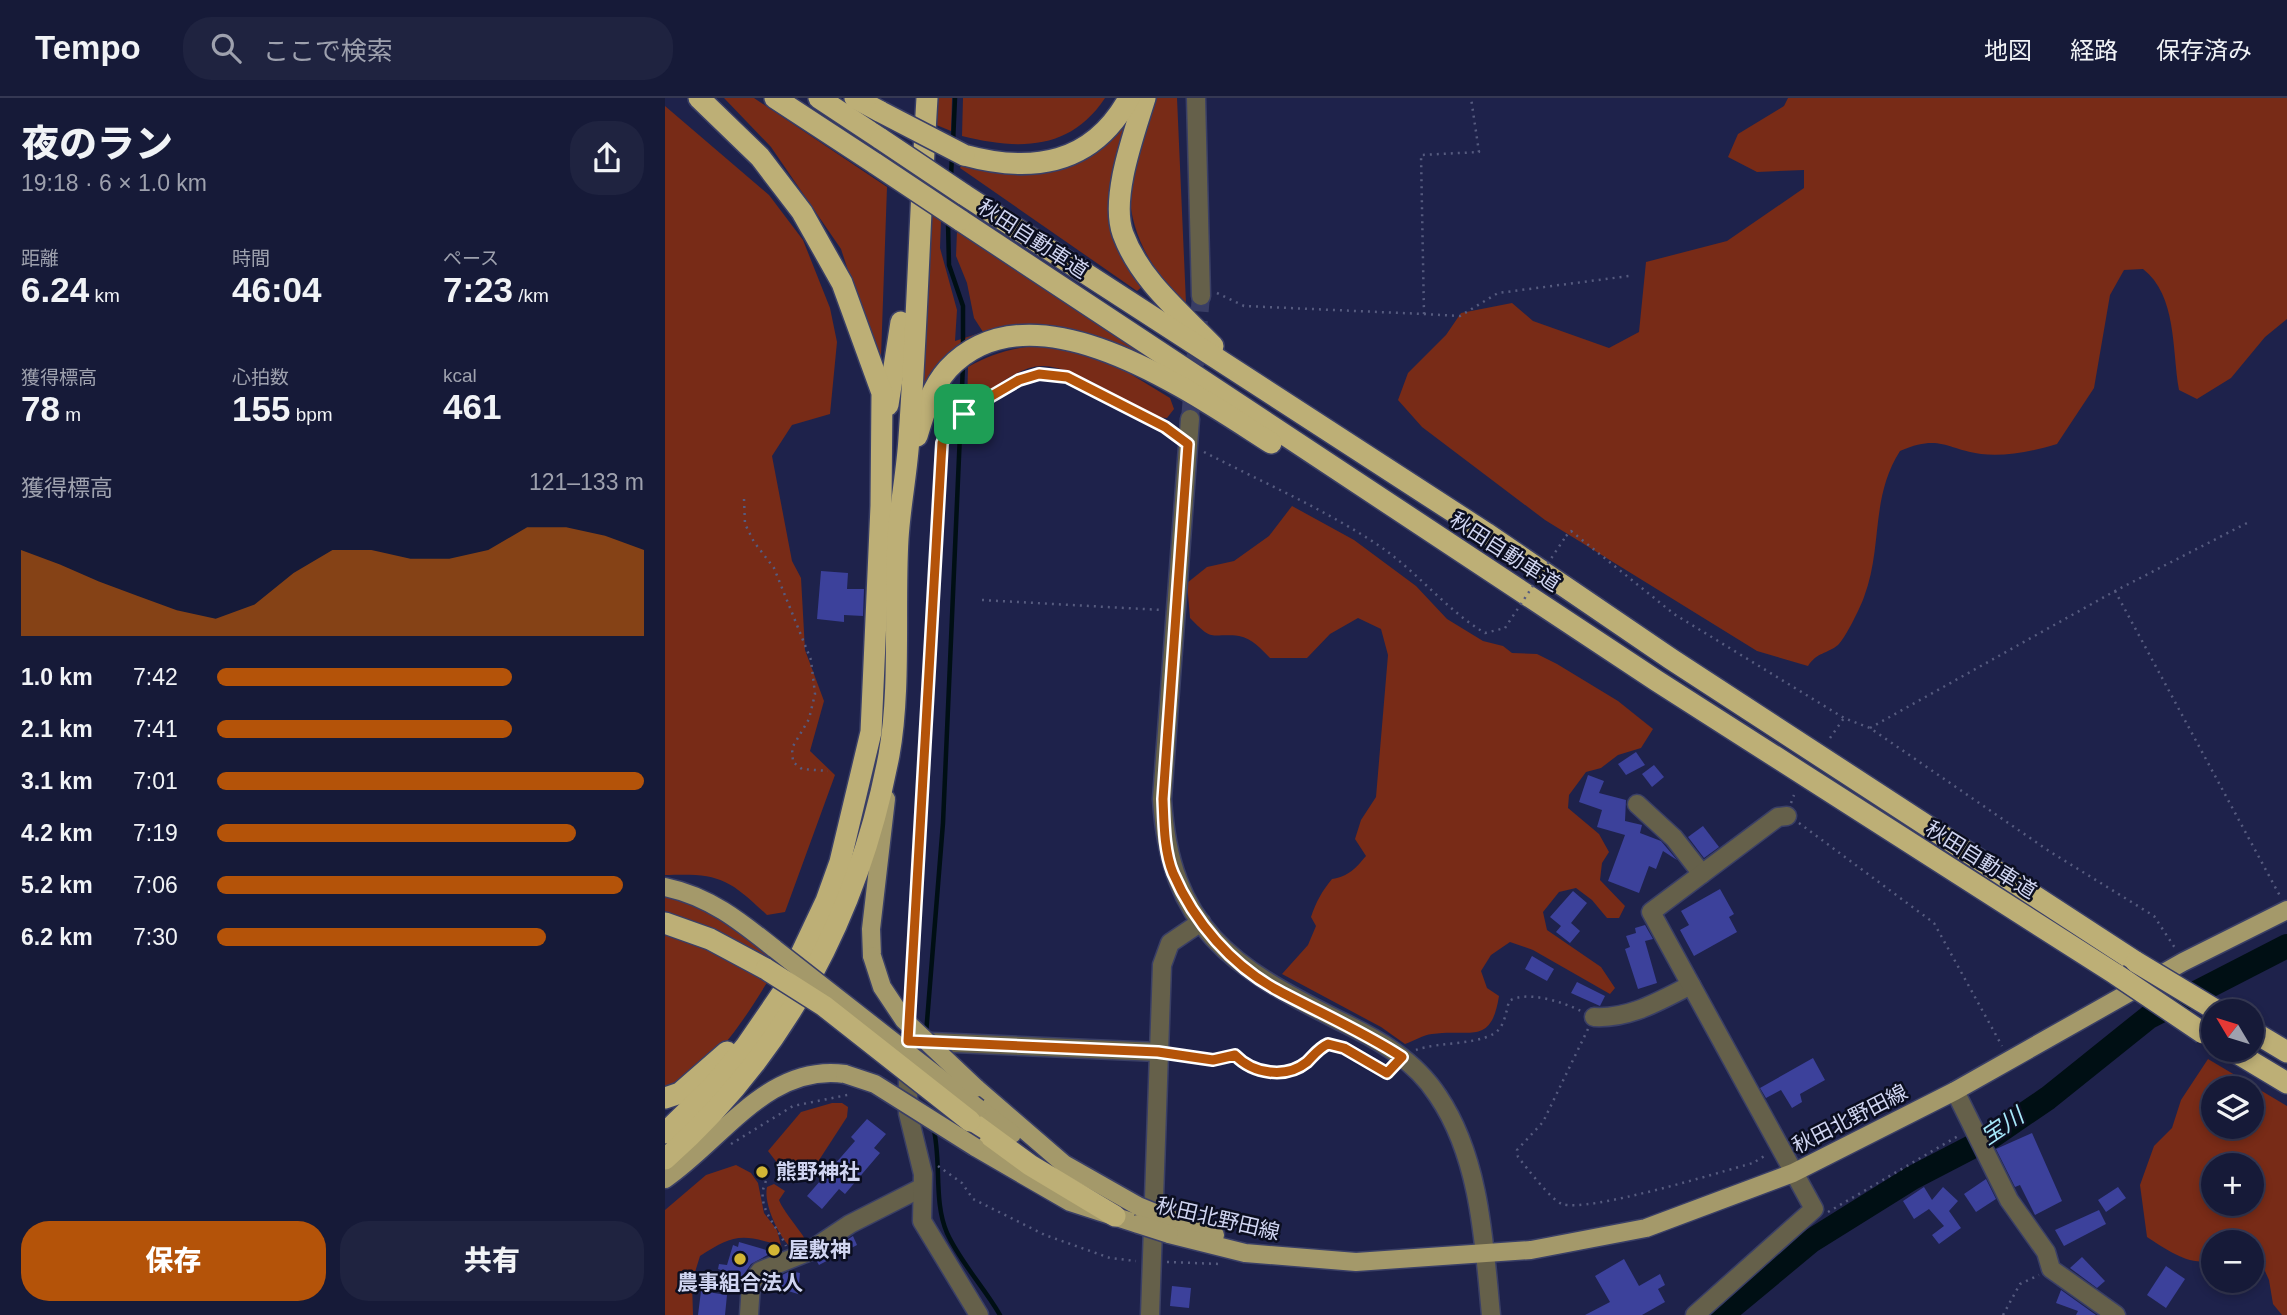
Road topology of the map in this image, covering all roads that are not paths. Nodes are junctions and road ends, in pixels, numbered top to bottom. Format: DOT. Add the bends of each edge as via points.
graph roads {
  1 [pos="699,98"];
  2 [pos="775,98"];
  3 [pos="819,98"];
  4 [pos="855,98"];
  5 [pos="914,98"];
  6 [pos="927,98"];
  7 [pos="1129,98"];
  8 [pos="1145,98"];
  9 [pos="1196,98"];
  10 [pos="1201,291"];
  11 [pos="1241,375"];
  12 [pos="1190,419"];
  13 [pos="883,434"];
  14 [pos="905,472"];
  15 [pos="1379,499"];
  16 [pos="889,753"];
  17 [pos="1637,804"];
  18 [pos="1787,816"];
  19 [pos="1702,874"];
  20 [pos="665,887"];
  21 [pos="2284,903"];
  22 [pos="1201,922"];
  23 [pos="665,923"];
  24 [pos="1691,985"];
  25 [pos="783,992"];
  26 [pos="2201,1001"];
  27 [pos="1594,1017"];
  28 [pos="2201,1031"];
  29 [pos="2265,1039"];
  30 [pos="1158,1052"];
  31 [pos="2287,1052"];
  32 [pos="2252,1062"];
  33 [pos="2287,1083"];
  34 [pos="1955,1091"];
  35 [pos="665,1098"];
  36 [pos="974,1114"];
  37 [pos="665,1133"];
  38 [pos="665,1158"];
  39 [pos="1793,1173"];
  40 [pos="665,1179"];
  41 [pos="921,1188"];
  42 [pos="1138,1215"];
  43 [pos="1115,1216"];
  44 [pos="1485,1254"];
  45 [pos="1700,1313"];
  46 [pos="749,1315"];
  47 [pos="979,1315"];
  48 [pos="1150,1315"];
  49 [pos="1491,1315"];
  50 [pos="2116,1315"];
  1 -- 13 [label="highway" via="760,157 802,212 842,283 883,393"];
  2 -- 15 [label="highway, 秋田自動車道, bridge"];
  3 -- 11 [label="highway, 秋田自動車道, bridge"];
  4 -- 7 [label="highway, bridge" via="964,155 992,163 1031,165 1070,155 1097,141 1116,122"];
  5 -- 13 [label="highway" via="900,338"];
  6 -- 14 [label="highway"];
  8 -- 11 [label="highway" via="1120,199 1122,232 1166,300"];
  9 -- 10 [label="street"];
  11 -- 26 [label="highway, 秋田自動車道, bridge" via="1890,803"];
  12 -- 22 [label="street" via="1163,789 1165,835 1173,872"];
  13 -- 25 [label="highway" via="871,732 840,862"];
  14 -- 15 [label="highway" via="930,397 948,369 994,341 1062,337 1155,372 1297,458"];
  14 -- 16 [label="highway"];
  15 -- 28 [label="highway, 秋田自動車道, bridge"];
  16 -- 38 [label="highway" via="862,860 829,943 798,1004 725,1101"];
  16 -- 42 [label="main road, bridge" via="871,929 872,956 881,987 904,1020 976,1087 1064,1164"];
  17 -- 19 [label="street" via="1674,838"];
  18 -- 19 [label="street" via="1778,817"];
  19 -- 24 [label="street" via="1651,912"];
  20 -- 36 [label="main road, bridge" via="693,893 736,917"];
  21 -- 34 [label="main road, 秋田北野田線"];
  22 -- 30 [label="street" via="1177,935 1165,950"];
  22 -- 44 [label="street" via="1219,945 1260,980 1365,1033 1402,1057 1438,1095 1470,1166"];
  23 -- 36 [label="highway, bridge" via="710,939 766,969"];
  24 -- 27 [label="street" via="1641,1010 1614,1018"];
  24 -- 39 [label="street"];
  25 -- 35 [label="highway" via="720,1060 680,1093"];
  25 -- 37 [label="highway" via="713,1086"];
  29 -- 31 [label="highway"];
  30 -- 41 [label="street" via="908,1041 908,1113 920,1156"];
  30 -- 48 [label="street"];
  32 -- 33 [label="highway"];
  34 -- 39 [label="main road, 秋田北野田線"];
  34 -- 50 [label="street" via="2009,1200 2046,1252 2051,1269"];
  36 -- 42 [label="main road" via="1075,1181"];
  36 -- 43 [label="highway" via="1030,1165"];
  39 -- 44 [label="main road, 秋田北野田線" via="1646,1228"];
  39 -- 45 [label="street" via="1814,1209"];
  40 -- 43 [label="main road, 秋田北野田線, bridge" via="755,1101 789,1080 810,1073 845,1074 876,1084 1070,1202"];
  41 -- 46 [label="street" via="850,1224 823,1244 760,1271 751,1284"];
  41 -- 47 [label="street" via="922,1221"];
  42 -- 43 [label="main road, 秋田北野田線"];
  42 -- 44 [label="main road, 秋田北野田線, bridge" via="1169,1227 1246,1242 1395,1260"];
  44 -- 49 [label="street"];
}
